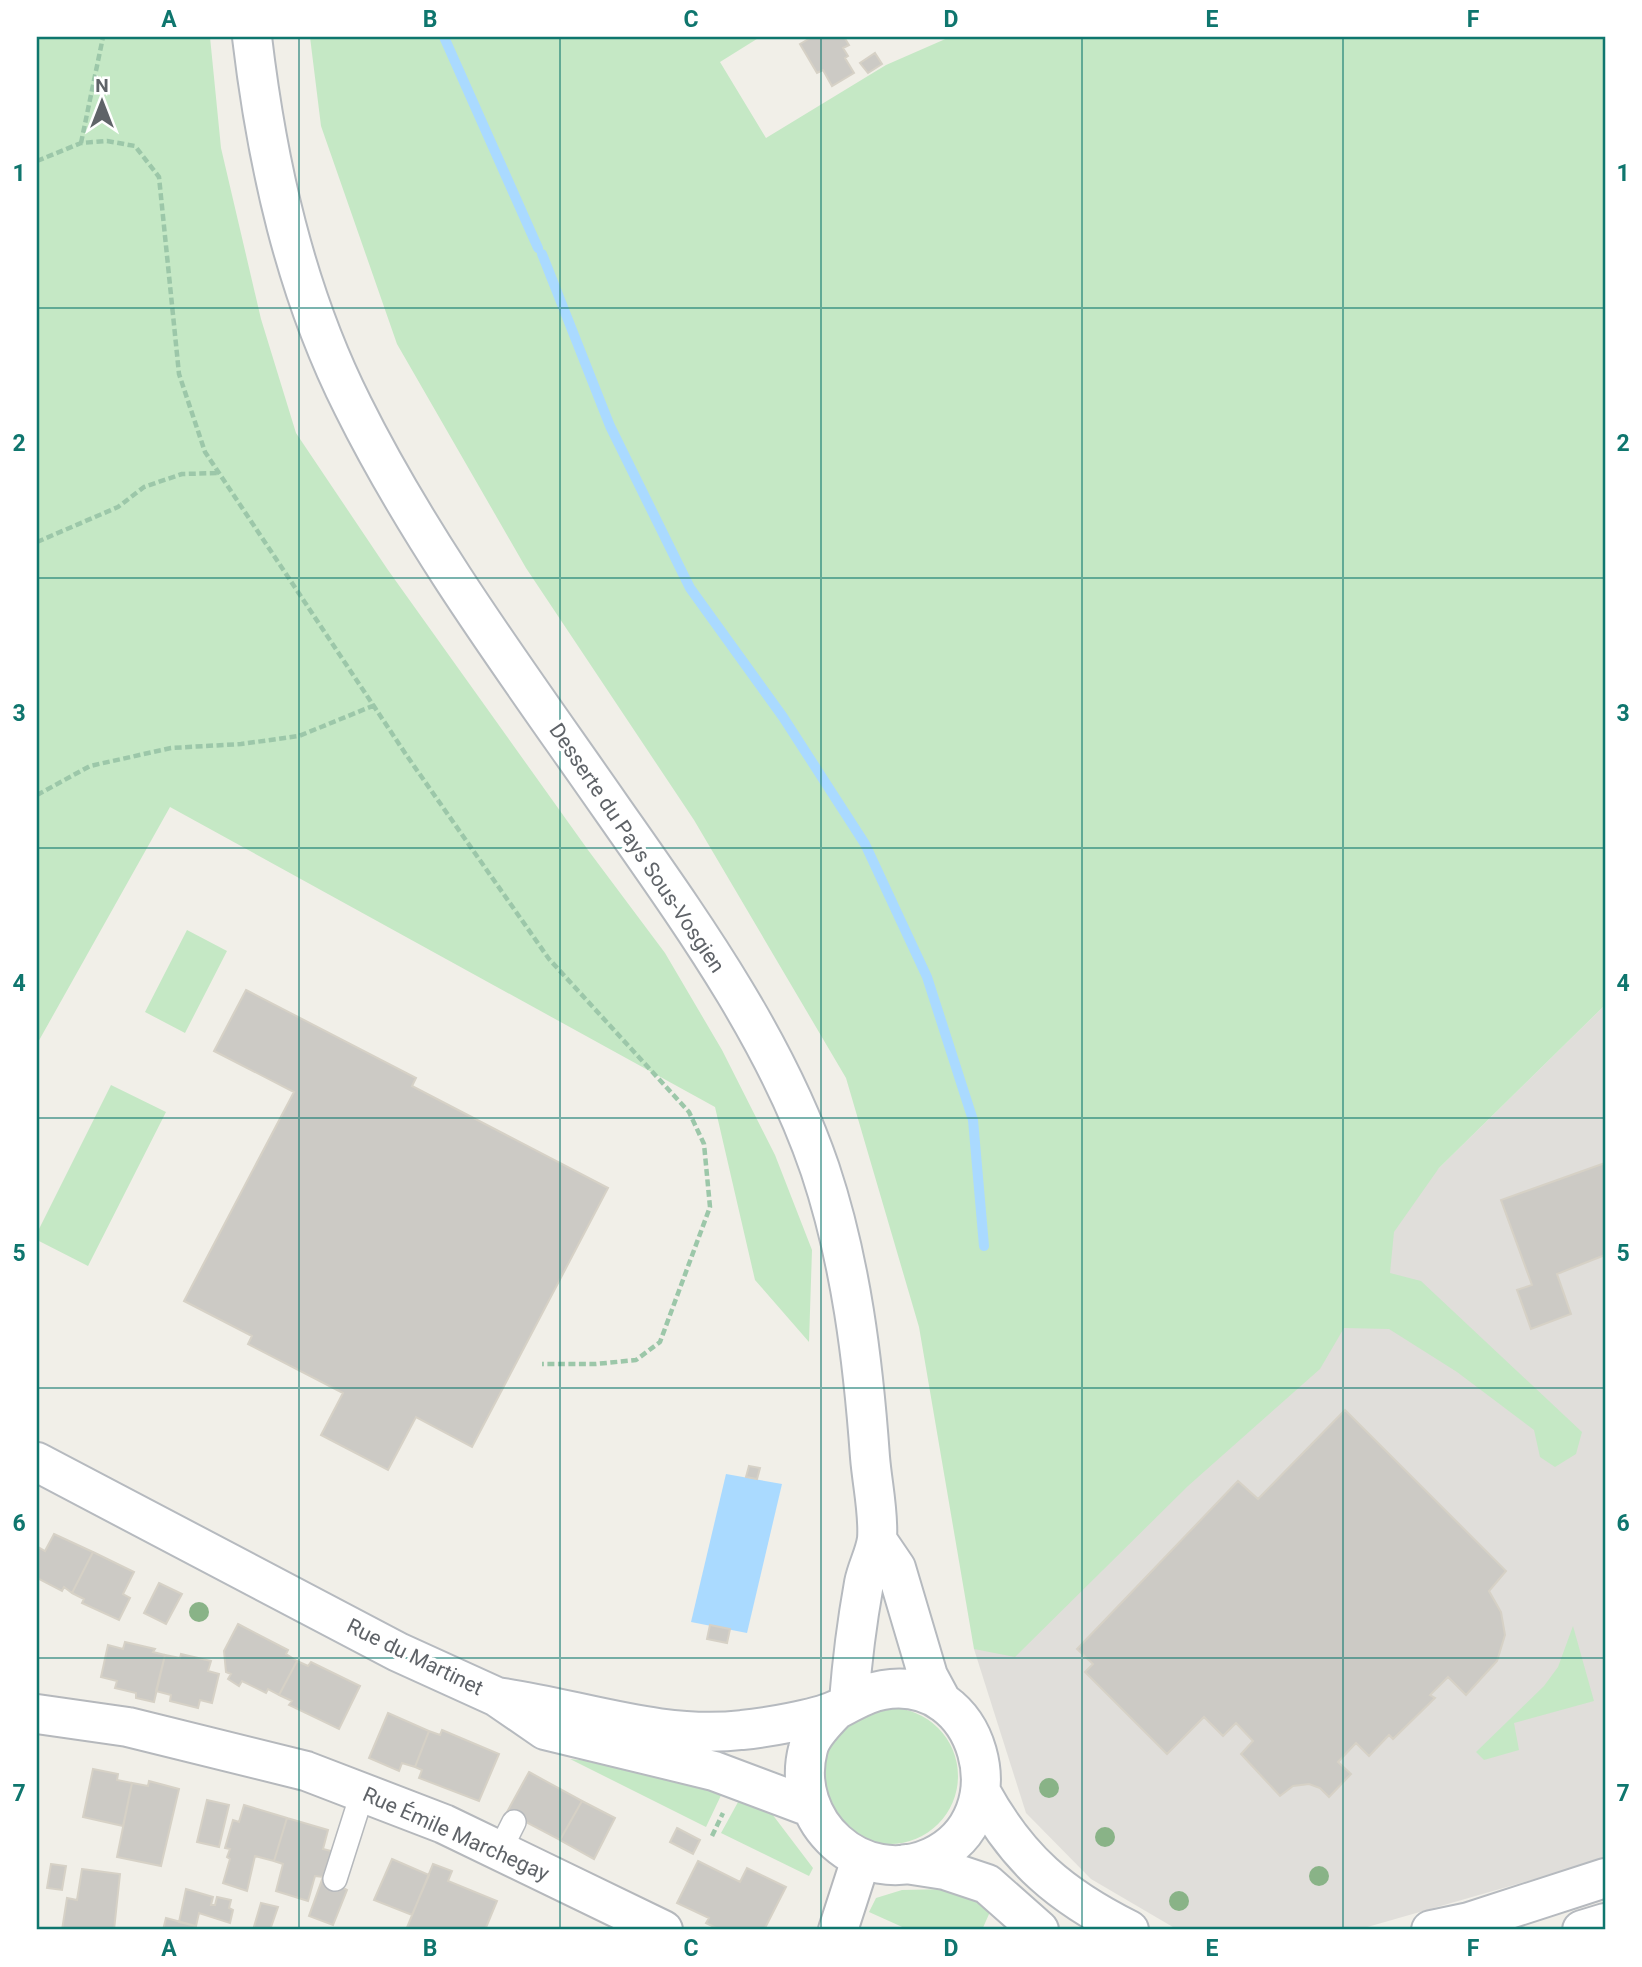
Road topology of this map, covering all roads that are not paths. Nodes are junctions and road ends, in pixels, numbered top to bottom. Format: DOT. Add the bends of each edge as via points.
graph roads {
  1 [pos="252,37"];
  2 [pos="37,1462"];
  3 [pos="877,1540"];
  4 [pos="497,1697"];
  5 [pos="942,1702"];
  6 [pos="842,1706"];
  7 [pos="37,1714"];
  8 [pos="363,1791"];
  9 [pos="981,1792"];
  10 [pos="810,1807"];
  11 [pos="861,1859"];
  12 [pos="906,1864"];
  13 [pos="1605,1878"];
  14 [pos="335,1879"];
  15 [pos="1605,1923"];
  16 [pos="663,1930"];
  17 [pos="838,1930"];
  18 [pos="1039,1930"];
  19 [pos="1129,1930"];
  20 [pos="1431,1930"];
  21 [pos="1582,1930"];
  1 -- 3 [label="main road, Desserte du Pays Sous-Vosgien" via="284,219 314,313 351,404 414,516 740,1002 785,1087 820,1169 847,1276 864,1373"];
  2 -- 4 [label="main road, Rue du Martinet" via="398,1652"];
  3 -- 5 [label="main road" via="897,1568 924,1665"];
  3 -- 6 [label="main road, Desserte du Pays Sous-Vosgien" via="865,1576"];
  4 -- 6 [label="main road" via="632,1723 710,1730 743,1730"];
  4 -- 10 [label="main road, Rue du Martinet" via="545,1730 714,1771"];
  5 -- 6 [label="main road" via="918,1691 893,1688 865,1693"];
  5 -- 9 [label="main road" via="975,1741 982,1766"];
  6 -- 10 [label="main road" via="808,1747 803,1776"];
  7 -- 8 [label="main road, Rue Émile Marchegay" via="128,1727 306,1771"];
  8 -- 14 [label="lane"];
  8 -- 16 [label="main road, Rue Émile Marchegay" via="444,1824 506,1837"];
  9 -- 12 [label="main road" via="972,1818 955,1840 933,1857"];
  9 -- 19 [label="main road" via="998,1824 1039,1872 1088,1910"];
  10 -- 11 [label="main road" via="823,1832"];
  11 -- 12 [label="main road"];
  11 -- 17 [label="main road"];
  12 -- 18 [label="main road" via="945,1870 987,1884"];
  13 -- 20 [label="main road"];
  15 -- 21 [label="main road"];
}
